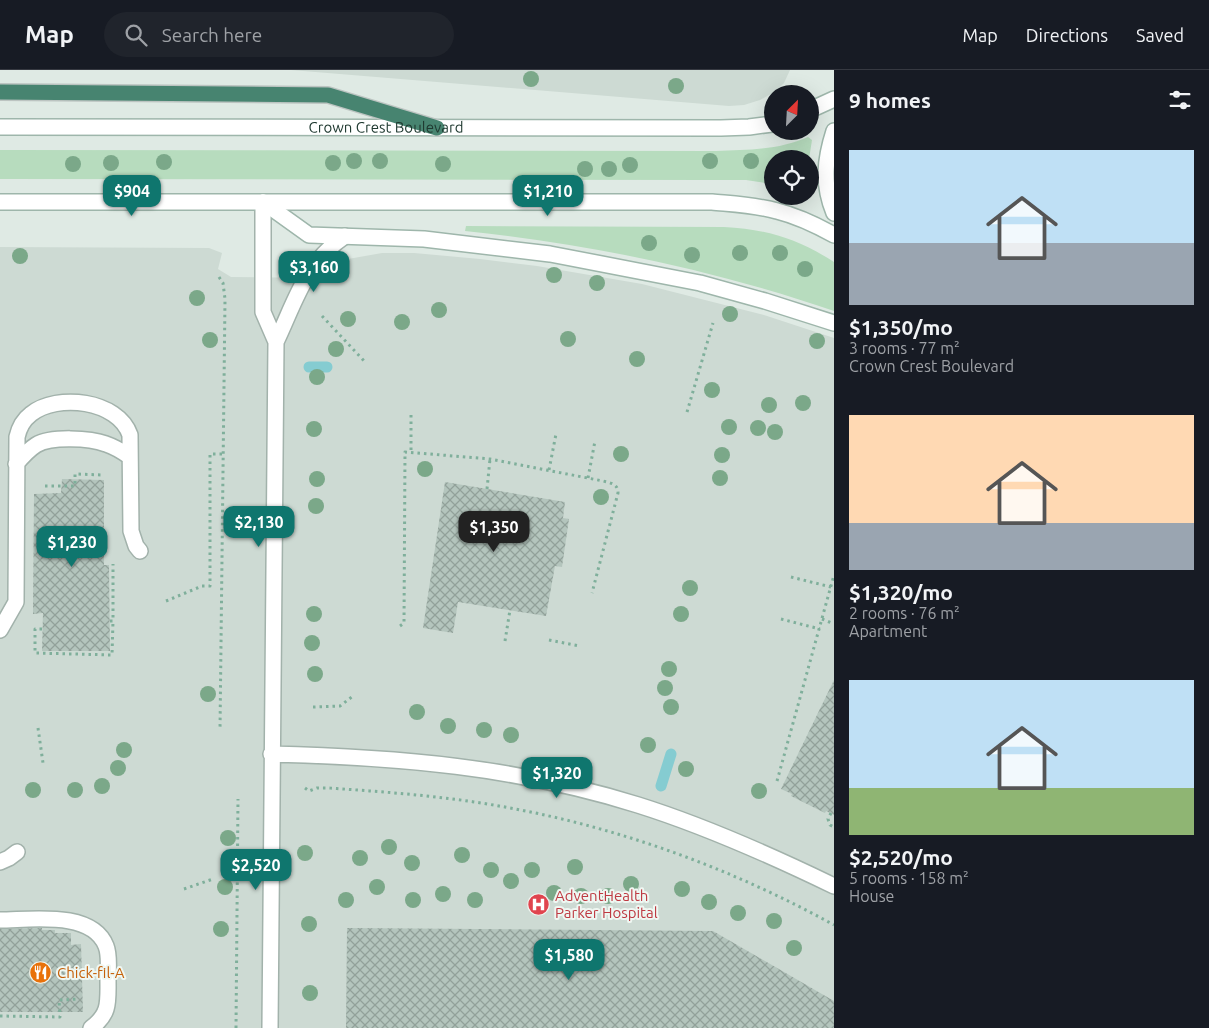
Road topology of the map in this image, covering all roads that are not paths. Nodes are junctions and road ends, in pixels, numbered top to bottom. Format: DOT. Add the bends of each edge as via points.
graph roads {
  1 [pos="0,92"];
  2 [pos="834,99"];
  3 [pos="819,106"];
  4 [pos="764,125"];
  5 [pos="0,127"];
  6 [pos="438,128"];
  7 [pos="834,130"];
  8 [pos="0,202"];
  9 [pos="264,202"];
  10 [pos="834,212"];
  11 [pos="834,234"];
  12 [pos="345,236"];
  13 [pos="834,322"];
  14 [pos="276,342"];
  15 [pos="130,457"];
  16 [pos="16,464"];
  17 [pos="140,551"];
  18 [pos="0,630"];
  19 [pos="272,754"];
  20 [pos="16,852"];
  21 [pos="0,862"];
  22 [pos="834,886"];
  23 [pos="0,920"];
  24 [pos="91,1028"];
  25 [pos="270,1028"];
  1 -- 6 [label="highway" via="328,95"];
  2 -- 3 [label="main road"];
  4 -- 6 [label="main road, Crown Crest Boulevard" via="721,128"];
  5 -- 6 [label="main road, Crown Crest Boulevard"];
  7 -- 10 [label="main road" via="825,172 828,198"];
  8 -- 9 [label="main road"];
  9 -- 11 [label="main road" via="712,202 777,211"];
  9 -- 12 [label="main road" via="309,235"];
  9 -- 14 [label="main road" via="263,312"];
  12 -- 13 [label="main road" via="448,241 591,261 700,283"];
  12 -- 14 [label="main road" via="312,266"];
  14 -- 19 [label="main road"];
  15 -- 16 [label="main road" via="112,446 94,441 47,441 29,450"];
  15 -- 16 [label="main road" via="130,434 114,414 92,404 64,404 40,408 24,421 17,437"];
  15 -- 17 [label="main road" via="131,531"];
  16 -- 18 [label="main road" via="16,602"];
  19 -- 22 [label="main road" via="454,764 571,787 637,804 681,820 762,852"];
  19 -- 25 [label="main road"];
  20 -- 21 [label="main road"];
  23 -- 24 [label="main road" via="72,921 89,926 101,937 108,953 107,1006 103,1016"];
}
